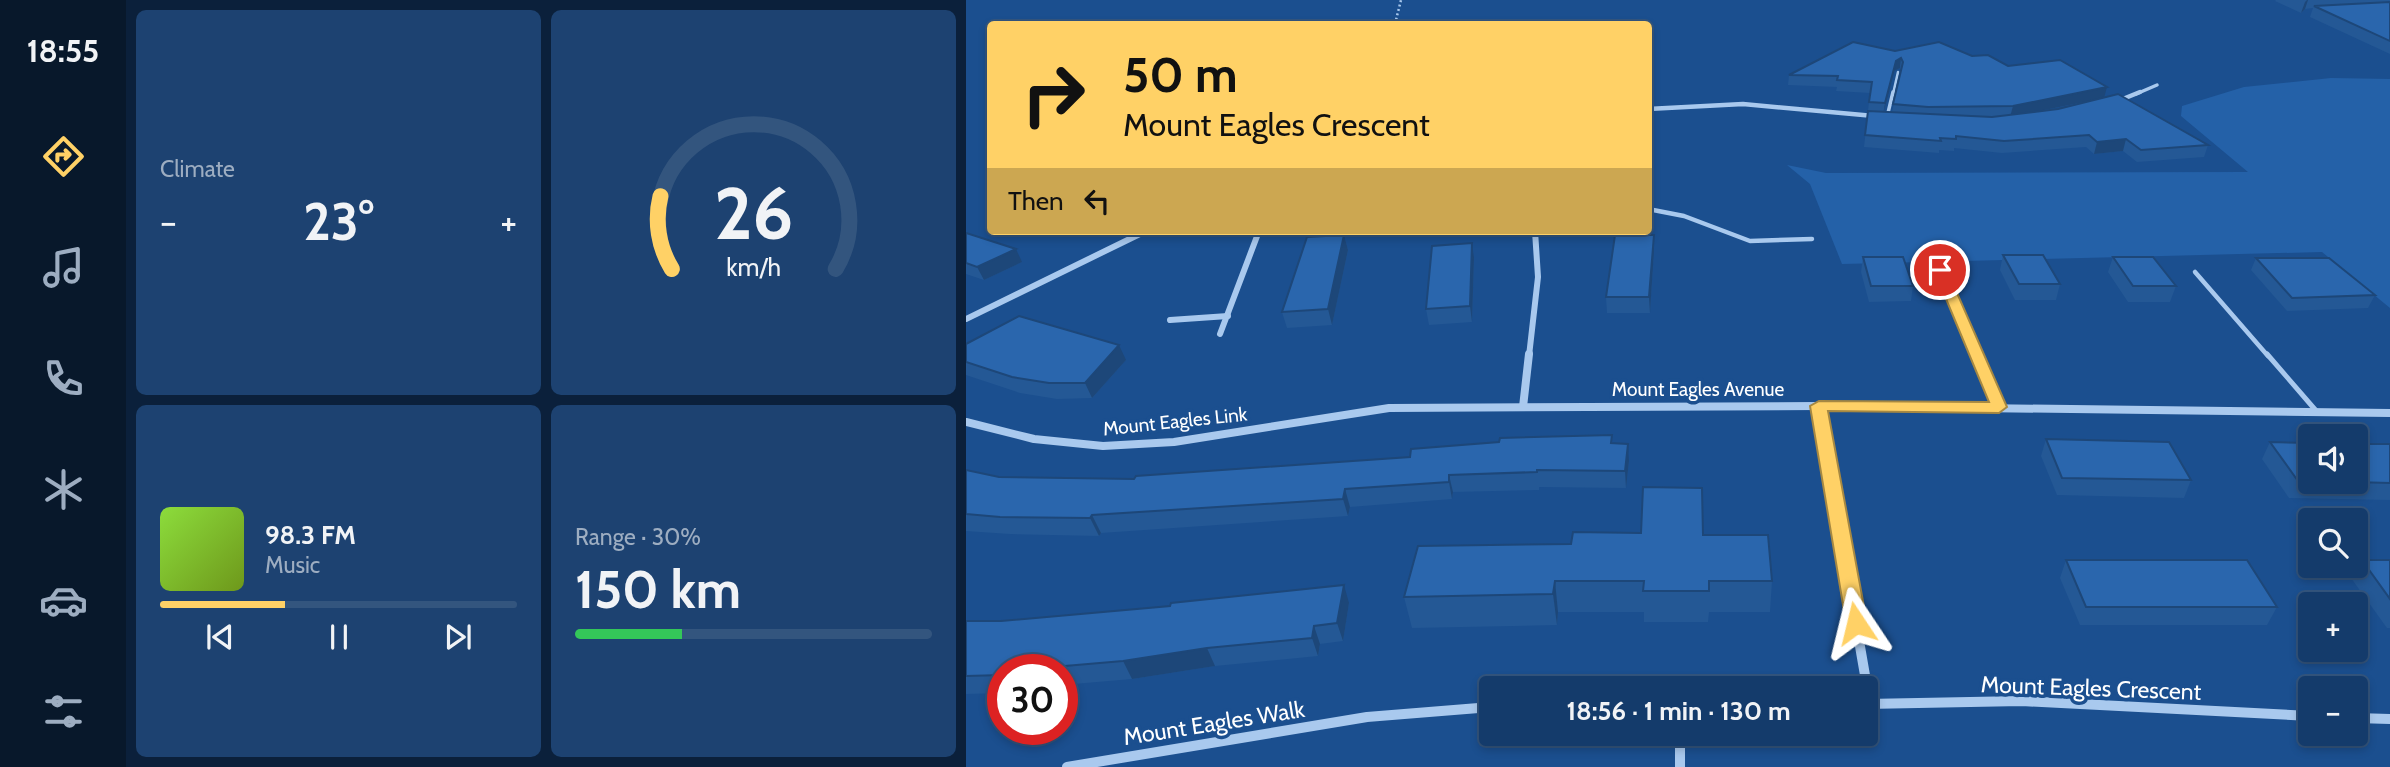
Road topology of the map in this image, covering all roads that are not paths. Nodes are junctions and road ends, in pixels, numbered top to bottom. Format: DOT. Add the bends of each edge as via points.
graph roads {
  1 [pos="1898,72"];
  2 [pos="2157,85"];
  3 [pos="2118,101"];
  4 [pos="2107,104"];
  5 [pos="2127,105"];
  6 [pos="1652,109"];
  7 [pos="1887,117"];
  8 [pos="1900,118"];
  9 [pos="1652,210"];
  10 [pos="1137,235"];
  11 [pos="1258,235"];
  12 [pos="1535,235"];
  13 [pos="1812,239"];
  14 [pos="1940,270"];
  15 [pos="2195,271"];
  16 [pos="1228,316"];
  17 [pos="966,319"];
  18 [pos="1170,320"];
  19 [pos="1220,334"];
  20 [pos="1819,406"];
  21 [pos="1523,407"];
  22 [pos="1999,407"];
  23 [pos="1389,408"];
  24 [pos="2318,413"];
  25 [pos="2390,413"];
  26 [pos="966,422"];
  27 [pos="1863,676"];
  28 [pos="1878,704"];
  29 [pos="1479,708"];
  30 [pos="2298,715"];
  31 [pos="2368,718"];
  32 [pos="2390,719"];
  33 [pos="1680,746"];
  34 [pos="1067,767"];
  35 [pos="1681,767"];
  1 -- 7 [label="lane"];
  2 -- 3 [label="street"];
  3 -- 4 [label="street"];
  3 -- 5 [label="street"];
  6 -- 7 [label="street" via="1743,104"];
  7 -- 8 [label="street"];
  9 -- 13 [label="lane" via="1684,216 1750,241"];
  10 -- 17 [label="street"];
  11 -- 16 [label="street"];
  12 -- 21 [label="street" via="1538,277"];
  14 -- 22 [label="lane"];
  15 -- 24 [label="lane"];
  16 -- 18 [label="street"];
  16 -- 19 [label="street"];
  20 -- 21 [label="street, Mount Eagles Avenue"];
  20 -- 22 [label="street"];
  20 -- 27 [label="street"];
  21 -- 23 [label="street, Mount Eagles Avenue"];
  22 -- 24 [label="street"];
  23 -- 26 [label="street, Mount Eagles Link" via="1172,441 1103,446 1005,434"];
  24 -- 25 [label="street"];
  28 -- 30 [label="street, Mount Eagles Crescent" via="2022,701"];
  29 -- 34 [label="street, Mount Eagles Walk" via="1367,718"];
  31 -- 32 [label="street"];
  33 -- 35 [label="street"];
}
